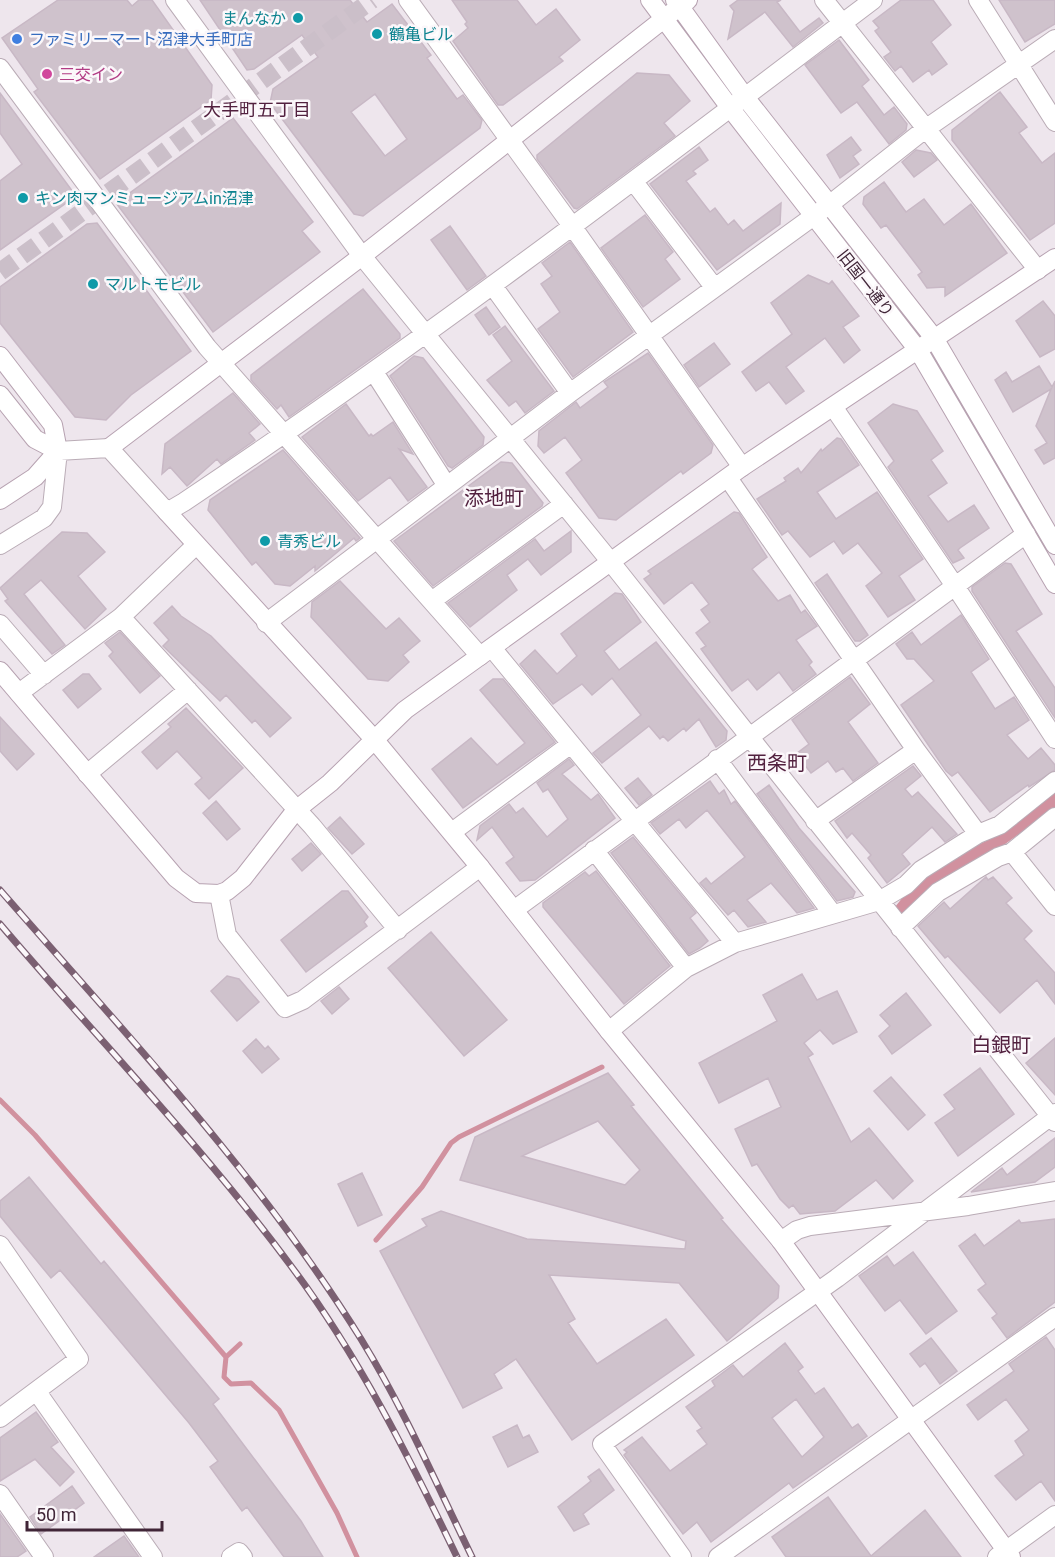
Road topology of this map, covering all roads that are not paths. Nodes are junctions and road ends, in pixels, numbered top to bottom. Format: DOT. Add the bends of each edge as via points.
graph roads {
  1 [pos="175,0"];
  2 [pos="408,0"];
  3 [pos="650,0"];
  4 [pos="824,0"];
  5 [pos="873,0"];
  6 [pos="978,0"];
  7 [pos="681,2"];
  8 [pos="664,18"];
  9 [pos="842,23"];
  10 [pos="1055,39"];
  11 [pos="1018,66"];
  12 [pos="0,68"];
  13 [pos="745,97"];
  14 [pos="731,109"];
  15 [pos="1055,123"];
  16 [pos="924,130"];
  17 [pos="508,140"];
  18 [pos="634,182"];
  19 [pos="822,210"];
  20 [pos="572,226"];
  21 [pos="362,256"];
  22 [pos="1055,258"];
  23 [pos="1038,270"];
  24 [pos="493,286"];
  25 [pos="714,287"];
  26 [pos="425,335"];
  27 [pos="649,336"];
  28 [pos="934,338"];
  29 [pos="918,350"];
  30 [pos="0,356"];
  31 [pos="220,363"];
  32 [pos="374,372"];
  33 [pos="570,393"];
  34 [pos="0,395"];
  35 [pos="834,408"];
  36 [pos="285,435"];
  37 [pos="511,440"];
  38 [pos="109,448"];
  39 [pos="58,452"];
  40 [pos="735,473"];
  41 [pos="447,486"];
  42 [pos="0,500"];
  43 [pos="564,504"];
  44 [pos="168,512"];
  45 [pos="1026,534"];
  46 [pos="378,537"];
  47 [pos="0,545"];
  48 [pos="196,545"];
  49 [pos="1055,545"];
  50 [pos="610,561"];
  51 [pos="1055,584"];
  52 [pos="955,586"];
  53 [pos="433,600"];
  54 [pos="121,617"];
  55 [pos="266,623"];
  56 [pos="0,624"];
  57 [pos="486,652"];
  58 [pos="854,659"];
  59 [pos="0,671"];
  60 [pos="44,675"];
  61 [pos="188,690"];
  62 [pos="19,693"];
  63 [pos="748,736"];
  64 [pos="373,738"];
  65 [pos="1055,739"];
  66 [pos="571,744"];
  67 [pos="916,750"];
  68 [pos="717,759"];
  69 [pos="87,774"];
  70 [pos="1055,781"];
  71 [pos="297,810"];
  72 [pos="1055,817"];
  73 [pos="635,819"];
  74 [pos="816,820"];
  75 [pos="452,832"];
  76 [pos="978,834"];
  77 [pos="594,850"];
  78 [pos="1012,852"];
  79 [pos="480,867"];
  80 [pos="219,894"];
  81 [pos="879,901"];
  82 [pos="1055,906"];
  83 [pos="514,910"];
  84 [pos="832,913"];
  85 [pos="900,928"];
  86 [pos="398,930"];
  87 [pos="735,943"];
  88 [pos="686,968"];
  89 [pos="609,1031"];
  90 [pos="1054,1117"];
  91 [pos="1055,1191"];
  92 [pos="927,1210"];
  93 [pos="781,1241"];
  94 [pos="0,1245"];
  95 [pos="818,1290"];
  96 [pos="1055,1317"];
  97 [pos="37,1392"];
  98 [pos="0,1418"];
  99 [pos="911,1421"];
  100 [pos="0,1494"];
  101 [pos="1055,1515"];
  102 [pos="1004,1555"];
  103 [pos="44,1557"];
  104 [pos="153,1557"];
  105 [pos="231,1557"];
  106 [pos="243,1557"];
  107 [pos="682,1557"];
  108 [pos="718,1557"];
  1 -- 21 [label="street"];
  2 -- 17 [label="street"];
  3 -- 8 [label="street, 旧国一通り"];
  4 -- 9 [label="street"];
  5 -- 9 [label="street"];
  6 -- 11 [label="street"];
  7 -- 8 [label="street"];
  7 -- 13 [label="street, 旧国一通り"];
  8 -- 14 [label="street, 旧国一通り"];
  8 -- 17 [label="street"];
  9 -- 13 [label="street"];
  9 -- 16 [label="street"];
  10 -- 11 [label="street"];
  11 -- 15 [label="street"];
  11 -- 16 [label="street"];
  12 -- 31 [label="street"];
  13 -- 14 [label="street"];
  13 -- 19 [label="street, 旧国一通り"];
  14 -- 18 [label="street"];
  14 -- 19 [label="street, 旧国一通り"];
  16 -- 19 [label="street"];
  16 -- 23 [label="street"];
  17 -- 20 [label="street"];
  17 -- 21 [label="street"];
  18 -- 20 [label="street"];
  18 -- 25 [label="street"];
  19 -- 25 [label="street"];
  19 -- 28 [label="street, 旧国一通り"];
  19 -- 29 [label="street, 旧国一通り"];
  20 -- 24 [label="street"];
  20 -- 27 [label="street"];
  21 -- 26 [label="street"];
  21 -- 31 [label="street"];
  22 -- 23 [label="street"];
  23 -- 28 [label="street"];
  24 -- 26 [label="street"];
  24 -- 33 [label="street"];
  25 -- 27 [label="street"];
  26 -- 32 [label="street"];
  26 -- 37 [label="street"];
  27 -- 33 [label="street"];
  27 -- 40 [label="street"];
  28 -- 29 [label="street"];
  28 -- 49 [label="street, 旧国一通り"];
  29 -- 35 [label="street"];
  29 -- 45 [label="street, 旧国一通り"];
  30 -- 39 [label="street" via="53,425"];
  31 -- 36 [label="street"];
  31 -- 38 [label="street"];
  32 -- 36 [label="street"];
  32 -- 41 [label="street"];
  33 -- 37 [label="street"];
  34 -- 39 [label="street" via="35,439"];
  35 -- 40 [label="street"];
  35 -- 52 [label="street"];
  36 -- 44 [label="street"];
  36 -- 46 [label="street"];
  37 -- 41 [label="street"];
  37 -- 43 [label="street"];
  38 -- 39 [label="street"];
  38 -- 44 [label="street"];
  39 -- 42 [label="street" via="35,477"];
  39 -- 47 [label="street" via="52,507 44,518"];
  40 -- 50 [label="street"];
  40 -- 58 [label="street"];
  41 -- 46 [label="street"];
  43 -- 50 [label="street"];
  43 -- 53 [label="street"];
  44 -- 48 [label="street"];
  45 -- 51 [label="street, 旧国一通り"];
  45 -- 52 [label="street"];
  46 -- 53 [label="street"];
  46 -- 55 [label="street"];
  48 -- 54 [label="street"];
  48 -- 55 [label="street"];
  50 -- 57 [label="street"];
  50 -- 63 [label="street"];
  52 -- 58 [label="street"];
  52 -- 65 [label="street"];
  53 -- 57 [label="street"];
  54 -- 60 [label="street"];
  54 -- 61 [label="street"];
  55 -- 64 [label="street"];
  56 -- 60 [label="street"];
  57 -- 64 [label="street"];
  57 -- 66 [label="street"];
  58 -- 63 [label="street"];
  58 -- 67 [label="street"];
  59 -- 62 [label="street"];
  60 -- 62 [label="street"];
  61 -- 69 [label="street"];
  61 -- 71 [label="street"];
  62 -- 69 [label="street"];
  63 -- 68 [label="street"];
  63 -- 74 [label="street"];
  64 -- 71 [label="street" via="330,783"];
  64 -- 75 [label="street"];
  66 -- 73 [label="street"];
  66 -- 75 [label="street"];
  67 -- 74 [label="street"];
  67 -- 76 [label="street"];
  68 -- 73 [label="street"];
  68 -- 84 [label="street"];
  69 -- 80 [label="street" via="176,878 196,893"];
  70 -- 76 [label="street" via="1000,825"];
  71 -- 80 [label="street" via="243,878"];
  71 -- 86 [label="street"];
  72 -- 78 [label="street"];
  73 -- 77 [label="street"];
  73 -- 87 [label="street"];
  74 -- 81 [label="street"];
  75 -- 79 [label="street"];
  76 -- 81 [label="street"];
  77 -- 83 [label="street"];
  77 -- 88 [label="street"];
  78 -- 82 [label="street"];
  78 -- 85 [label="street" via="938,892"];
  79 -- 83 [label="street"];
  79 -- 86 [label="street"];
  80 -- 86 [label="street" via="227,935 285,1008 303,1000"];
  81 -- 84 [label="street"];
  81 -- 85 [label="street"];
  83 -- 89 [label="street"];
  84 -- 87 [label="street"];
  85 -- 90 [label="street"];
  87 -- 88 [label="street"];
  88 -- 89 [label="street"];
  89 -- 93 [label="street"];
  90 -- 92 [label="street"];
  91 -- 92 [label="street"];
  92 -- 93 [label="street" via="810,1226"];
  92 -- 95 [label="street"];
  93 -- 95 [label="street"];
  94 -- 97 [label="street" via="79,1359"];
  95 -- 99 [label="street"];
  95 -- 107 [label="street" via="602,1444"];
  96 -- 99 [label="street"];
  97 -- 98 [label="street"];
  97 -- 104 [label="street"];
  99 -- 102 [label="street"];
  99 -- 108 [label="street"];
  100 -- 103 [label="street"];
  101 -- 102 [label="street"];
  105 -- 106 [label="street" via="239,1551"];
}
